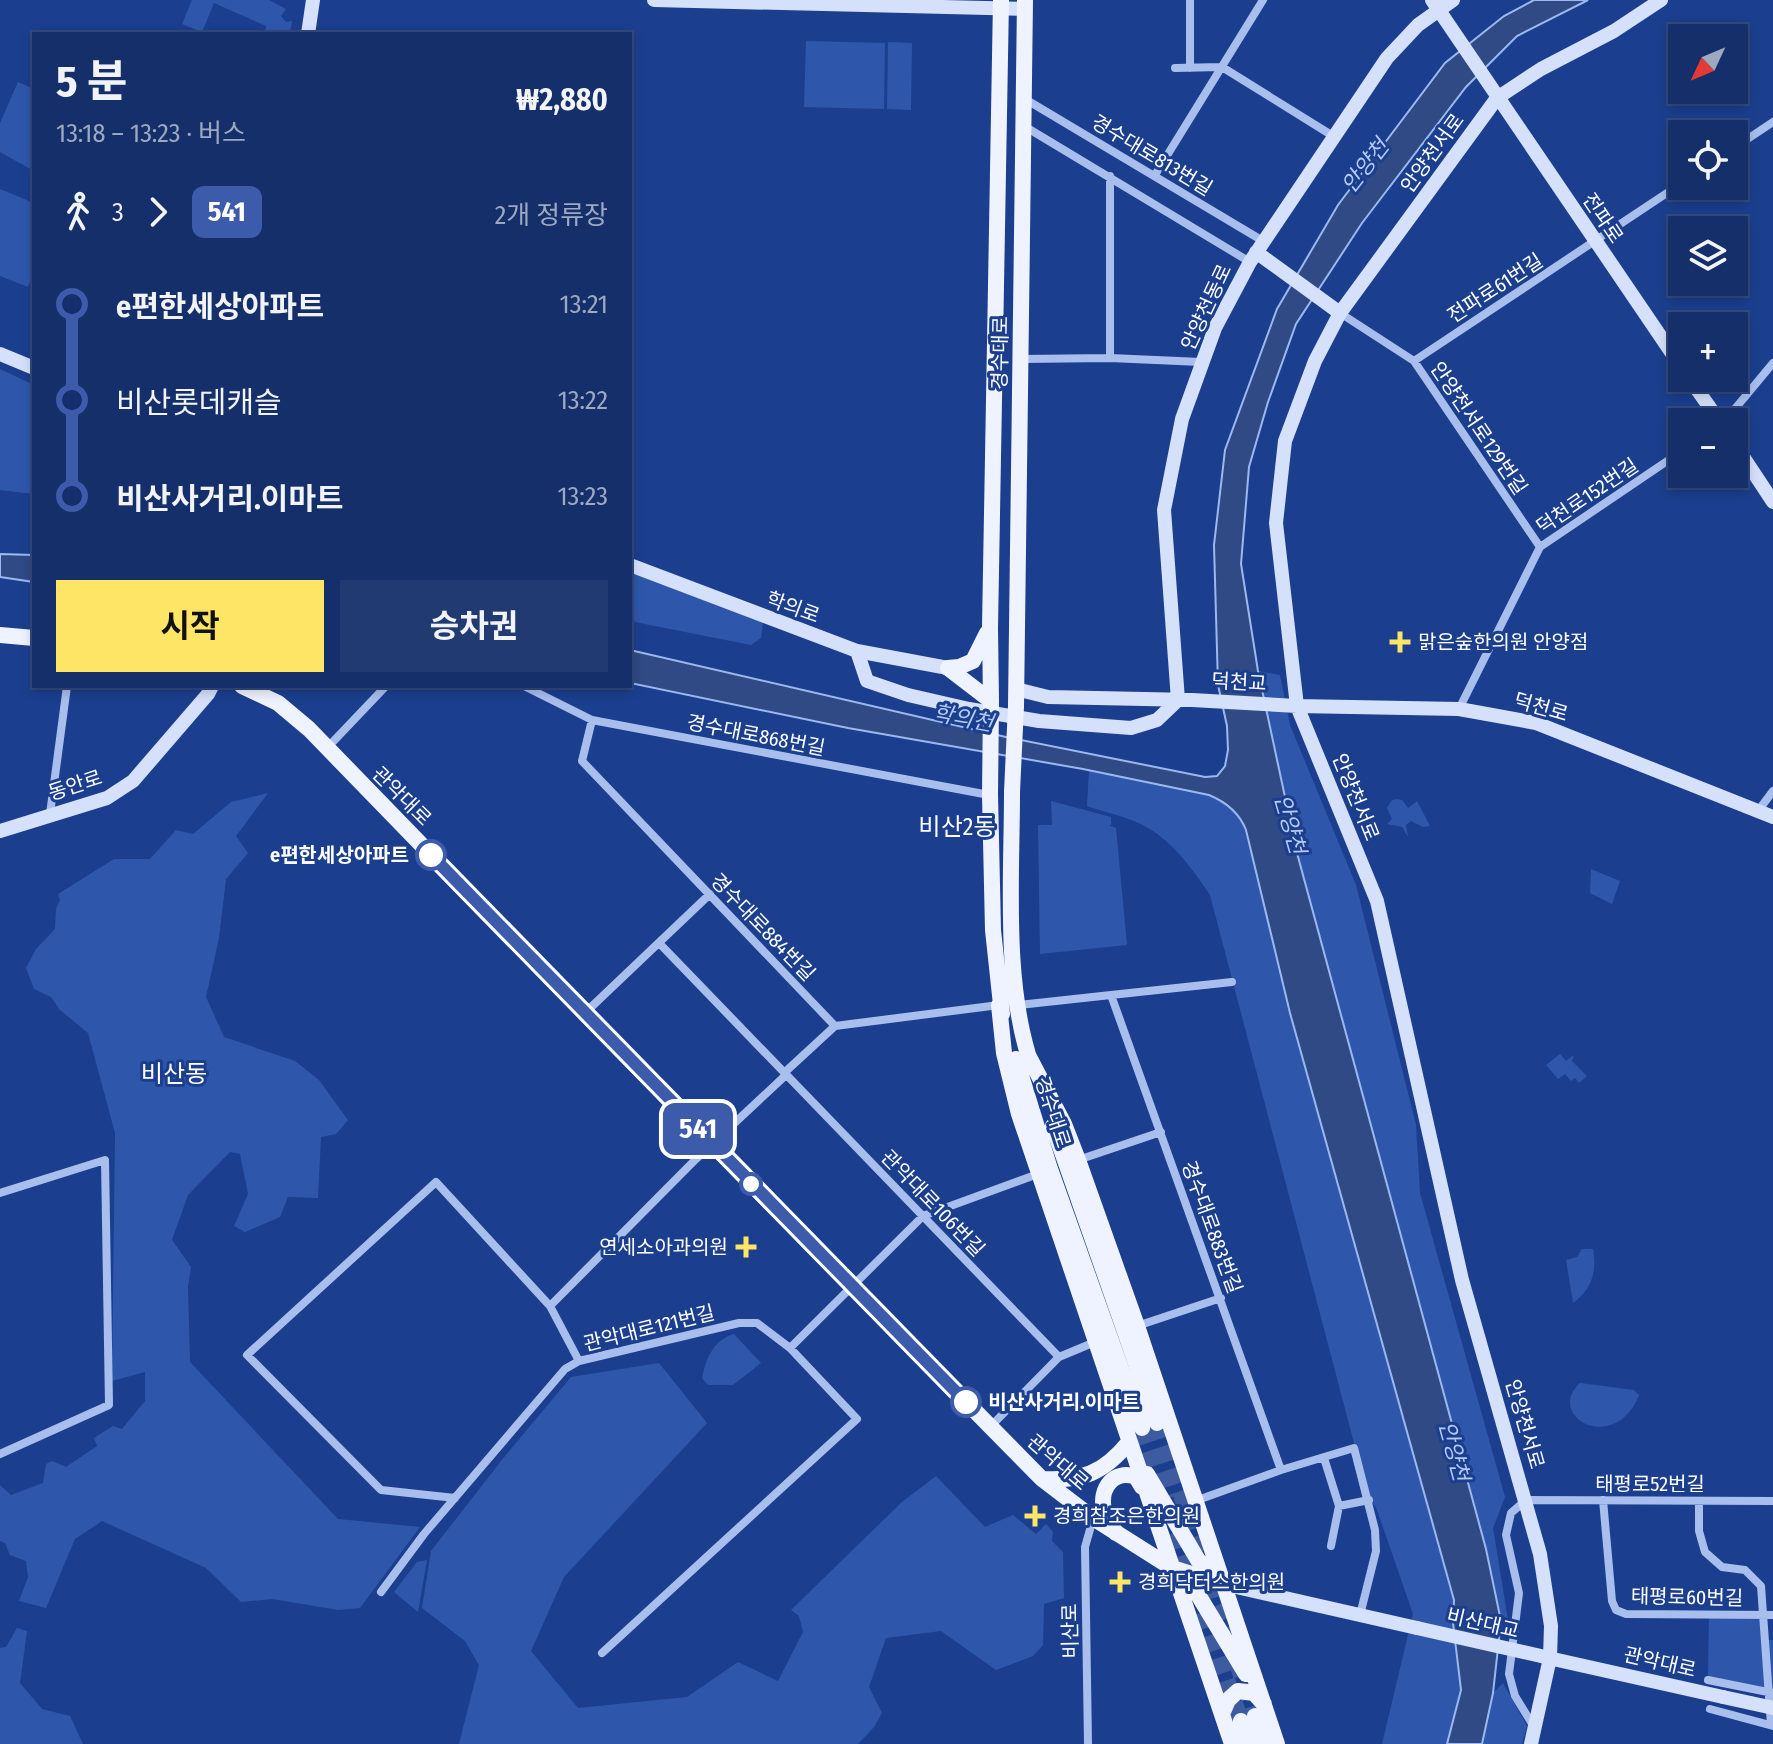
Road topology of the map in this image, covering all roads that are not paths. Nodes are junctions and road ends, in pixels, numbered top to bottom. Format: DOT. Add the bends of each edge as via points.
graph roads {
  1 [pos="313,0"];
  2 [pos="654,0"];
  3 [pos="1190,0"];
  4 [pos="1263,0"];
  5 [pos="1453,0"];
  6 [pos="1661,0"];
  7 [pos="817,2"];
  8 [pos="1001,4"];
  9 [pos="1025,4"];
  10 [pos="1438,9"];
  11 [pos="308,32"];
  12 [pos="1222,67"];
  13 [pos="1175,68"];
  14 [pos="1190,68"];
  15 [pos="1494,94"];
  16 [pos="1024,98"];
  17 [pos="1773,122"];
  18 [pos="1023,126"];
  19 [pos="1333,136"];
  20 [pos="1748,139"];
  21 [pos="1155,175"];
  22 [pos="1110,176"];
  23 [pos="1668,192"];
  24 [pos="1594,242"];
  25 [pos="1256,252"];
  26 [pos="1340,313"];
  27 [pos="1668,348"];
  28 [pos="0,354"];
  29 [pos="1110,358"];
  30 [pos="1020,359"];
  31 [pos="1414,361"];
  32 [pos="1201,362"];
  33 [pos="1773,363"];
  34 [pos="32,367"];
  35 [pos="1734,408"];
  36 [pos="1668,460"];
  37 [pos="1748,464"];
  38 [pos="1773,502"];
  39 [pos="1540,547"];
  40 [pos="632,566"];
  41 [pos="990,628"];
  42 [pos="0,635"];
  43 [pos="32,638"];
  44 [pos="857,651"];
  45 [pos="948,668"];
  46 [pos="67,688"];
  47 [pos="211,688"];
  48 [pos="246,688"];
  49 [pos="384,688"];
  50 [pos="528,688"];
  51 [pos="1016,698"];
  52 [pos="1133,699"];
  53 [pos="1185,700"];
  54 [pos="991,701"];
  55 [pos="1290,705"];
  56 [pos="1459,709"];
  57 [pos="592,720"];
  58 [pos="1131,728"];
  59 [pos="327,748"];
  60 [pos="1773,791"];
  61 [pos="990,795"];
  62 [pos="1758,811"];
  63 [pos="50,814"];
  64 [pos="1773,817"];
  65 [pos="0,831"];
  66 [pos="710,894"];
  67 [pos="660,944"];
  68 [pos="1232,982"];
  69 [pos="1111,995"];
  70 [pos="999,1005"];
  71 [pos="1019,1005"];
  72 [pos="586,1012"];
  73 [pos="835,1026"];
  74 [pos="1029,1057"];
  75 [pos="785,1074"];
  76 [pos="1161,1132"];
  77 [pos="713,1145"];
  78 [pos="1078,1160"];
  79 [pos="1038,1174"];
  80 [pos="0,1193"];
  81 [pos="923,1216"];
  82 [pos="851,1285"];
  83 [pos="1221,1298"];
  84 [pos="550,1306"];
  85 [pos="1137,1326"];
  86 [pos="1096,1342"];
  87 [pos="790,1348"];
  88 [pos="1059,1357"];
  89 [pos="579,1361"];
  90 [pos="990,1427"];
  91 [pos="1129,1442"];
  92 [pos="0,1454"];
  93 [pos="1324,1458"];
  94 [pos="1281,1470"];
  95 [pos="1042,1479"];
  96 [pos="1150,1491"];
  97 [pos="455,1498"];
  98 [pos="1369,1500"];
  99 [pos="1526,1500"];
  100 [pos="1603,1500"];
  101 [pos="1195,1501"];
  102 [pos="1699,1501"];
  103 [pos="1773,1501"];
  104 [pos="1339,1506"];
  105 [pos="1093,1518"];
  106 [pos="1117,1534"];
  107 [pos="1331,1546"];
  108 [pos="1172,1568"];
  109 [pos="1223,1584"];
  110 [pos="381,1592"];
  111 [pos="1360,1615"];
  112 [pos="1762,1615"];
  113 [pos="1773,1615"];
  114 [pos="1417,1628"];
  115 [pos="602,1653"];
  116 [pos="1545,1657"];
  117 [pos="1708,1680"];
  118 [pos="1770,1692"];
  119 [pos="1773,1708"];
  120 [pos="1710,1709"];
  121 [pos="1222,1714"];
  122 [pos="1254,1714"];
  123 [pos="1772,1726"];
  124 [pos="1534,1727"];
  125 [pos="1088,1744"];
  126 [pos="1232,1744"];
  127 [pos="1248,1744"];
  128 [pos="1264,1744"];
  129 [pos="1277,1744"];
  130 [pos="1531,1744"];
  1 -- 11 [label="street"];
  2 -- 7 [label="street"];
  3 -- 14 [label="street"];
  4 -- 12 [label="street"];
  5 -- 10 [label="street, 안양천동로"];
  6 -- 15 [label="street, 안양천서로"];
  7 -- 8 [label="street"];
  8 -- 9 [label="street"];
  8 -- 41 [label="main road, 경수대로"];
  9 -- 16 [label="main road, 경수대로"];
  10 -- 15 [label="street, 전파로"];
  10 -- 19 [label="street, 안양천동로" via="1387,58"];
  12 -- 14 [label="street"];
  12 -- 19 [label="street"];
  12 -- 21 [label="street"];
  13 -- 14 [label="street"];
  15 -- 24 [label="street, 전파로"];
  15 -- 26 [label="street, 안양천서로"];
  16 -- 18 [label="main road, 경수대로"];
  16 -- 21 [label="street, 경수대로813번길"];
  17 -- 20 [label="street"];
  18 -- 22 [label="street, 경수대로813번길"];
  18 -- 30 [label="main road, 경수대로"];
  19 -- 25 [label="street, 안양천동로"];
  21 -- 25 [label="street, 경수대로813번길"];
  22 -- 25 [label="street, 경수대로813번길"];
  22 -- 29 [label="street, 경수대로813번길"];
  23 -- 24 [label="street, 전파로61번길"];
  24 -- 27 [label="street, 전파로"];
  24 -- 31 [label="street, 전파로61번길"];
  25 -- 26 [label="street"];
  25 -- 32 [label="street, 안양천동로" via="1232,291"];
  26 -- 31 [label="street, 안양천서로129번길"];
  26 -- 55 [label="street, 안양천서로" via="1315,361 1285,441 1276,523"];
  28 -- 34 [label="street"];
  29 -- 30 [label="street"];
  29 -- 32 [label="street"];
  30 -- 51 [label="main road, 경수대로"];
  31 -- 39 [label="street, 안양천서로129번길"];
  32 -- 53 [label="street, 안양천동로" via="1182,419 1164,510"];
  33 -- 35 [label="street"];
  36 -- 39 [label="street, 덕천로152번길"];
  37 -- 38 [label="street"];
  39 -- 56 [label="street, 덕천로152번길"];
  40 -- 44 [label="street, 학의로"];
  41 -- 45 [label="main road" via="973,661"];
  41 -- 54 [label="main road, 경수대로"];
  42 -- 43 [label="main road"];
  44 -- 45 [label="street, 학의로"];
  44 -- 58 [label="street" via="867,681 908,695 1039,721"];
  45 -- 54 [label="main road"];
  46 -- 63 [label="street"];
  47 -- 63 [label="street, 동안로" via="133,781 107,798"];
  48 -- 59 [label="main road, 관악대로" via="278,703"];
  49 -- 59 [label="street"];
  50 -- 57 [label="street, 경수대로868번길"];
  51 -- 52 [label="street"];
  51 -- 71 [label="main road, 경수대로, bridge" via="1012,930"];
  52 -- 53 [label="street"];
  52 -- 58 [label="street" via="1138,717"];
  53 -- 55 [label="street, 덕천교"];
  53 -- 58 [label="street" via="1157,720"];
  54 -- 61 [label="main road, 경수대로, bridge"];
  55 -- 56 [label="street, 덕천로"];
  55 -- 99 [label="street, 안양천서로" via="1377,901 1462,1280"];
  56 -- 62 [label="street, 덕천로" via="1536,723"];
  57 -- 61 [label="street, 경수대로868번길"];
  57 -- 66 [label="street, 경수대로884번길" via="582,761"];
  59 -- 72 [label="main road, 관악대로"];
  60 -- 62 [label="street"];
  61 -- 70 [label="main road, 경수대로"];
  62 -- 64 [label="street, 덕천로"];
  63 -- 65 [label="street, 동안로"];
  66 -- 67 [label="street"];
  66 -- 73 [label="street, 경수대로884번길"];
  67 -- 72 [label="street"];
  67 -- 75 [label="street, 관악대로106번길"];
  68 -- 69 [label="street"];
  69 -- 71 [label="street"];
  69 -- 76 [label="street, 경수대로883번길"];
  70 -- 73 [label="street"];
  70 -- 74 [label="main road, 경수대로" via="1050,1169 1149,1426"];
  70 -- 79 [label="main road" via="1004,1053"];
  71 -- 74 [label="main road, 경수대로"];
  72 -- 77 [label="main road, 관악대로"];
  73 -- 75 [label="street"];
  74 -- 78 [label="main road"];
  75 -- 77 [label="street"];
  75 -- 81 [label="street, 관악대로106번길"];
  76 -- 78 [label="street"];
  76 -- 83 [label="street, 경수대로883번길"];
  77 -- 82 [label="main road, 관악대로"];
  77 -- 84 [label="street"];
  78 -- 85 [label="main road"];
  79 -- 81 [label="street"];
  79 -- 86 [label="main road"];
  80 -- 92 [label="street" via="105,1160 109,1405"];
  81 -- 82 [label="street"];
  81 -- 88 [label="street, 관악대로106번길"];
  82 -- 87 [label="street"];
  82 -- 90 [label="main road, 관악대로"];
  83 -- 85 [label="street"];
  83 -- 94 [label="street, 경수대로883번길"];
  84 -- 89 [label="street"];
  84 -- 97 [label="street" via="436,1182 247,1355 381,1490"];
  85 -- 101 [label="main road"];
  86 -- 88 [label="street"];
  86 -- 91 [label="main road"];
  87 -- 89 [label="street, 관악대로121번길" via="757,1323 739,1323"];
  87 -- 115 [label="street, 관악대로121번길" via="857,1419"];
  88 -- 90 [label="street"];
  89 -- 97 [label="street, 관악대로121번길" via="565,1369"];
  90 -- 95 [label="main road, 관악대로"];
  91 -- 95 [label="main road" via="1095,1473 1070,1480"];
  91 -- 96 [label="main road"];
  93 -- 94 [label="street"];
  93 -- 98 [label="street" via="1354,1448"];
  93 -- 104 [label="street"];
  94 -- 101 [label="street"];
  95 -- 105 [label="main road, 관악대로"];
  96 -- 101 [label="main road" via="1182,1511"];
  96 -- 106 [label="main road" via="1127,1474 1116,1475 1106,1485 1104,1510"];
  96 -- 108 [label="main road"];
  96 -- 109 [label="main road" via="1198,1560"];
  97 -- 110 [label="street, 관악대로121번길"];
  98 -- 104 [label="street"];
  98 -- 111 [label="street" via="1376,1551"];
  99 -- 100 [label="street, 태평로52번길"];
  99 -- 116 [label="street, 안양천서로" via="1551,1626"];
  99 -- 124 [label="street" via="1511,1513 1506,1535 1519,1593 1509,1674"];
  100 -- 102 [label="street, 태평로52번길"];
  100 -- 112 [label="street, 태평로60번길" via="1616,1610"];
  101 -- 109 [label="main road"];
  102 -- 103 [label="street, 태평로52번길"];
  102 -- 112 [label="street" via="1705,1552 1722,1567 1745,1570 1761,1586"];
  104 -- 107 [label="street"];
  105 -- 106 [label="main road, 관악대로"];
  105 -- 125 [label="street, 비산로" via="1085,1547"];
  106 -- 108 [label="main road, 관악대로"];
  108 -- 109 [label="main road, 관악대로"];
  108 -- 121 [label="main road"];
  108 -- 122 [label="main road" via="1194,1588"];
  109 -- 111 [label="street, 관악대로"];
  109 -- 122 [label="main road"];
  111 -- 114 [label="street, 관악대로"];
  112 -- 113 [label="street, 태평로60번길"];
  112 -- 118 [label="street"];
  114 -- 116 [label="street, 비산대교, bridge"];
  116 -- 119 [label="street, 관악대로, bridge"];
  116 -- 124 [label="street, 안양천서로"];
  117 -- 118 [label="street"];
  118 -- 123 [label="street"];
  120 -- 123 [label="street"];
  121 -- 122 [label="main road" via="1238,1691 1254,1693"];
  121 -- 126 [label="main road"];
  122 -- 127 [label="main road"];
  122 -- 128 [label="main road"];
  122 -- 129 [label="main road"];
  124 -- 130 [label="street, 안양천서로"];
}
